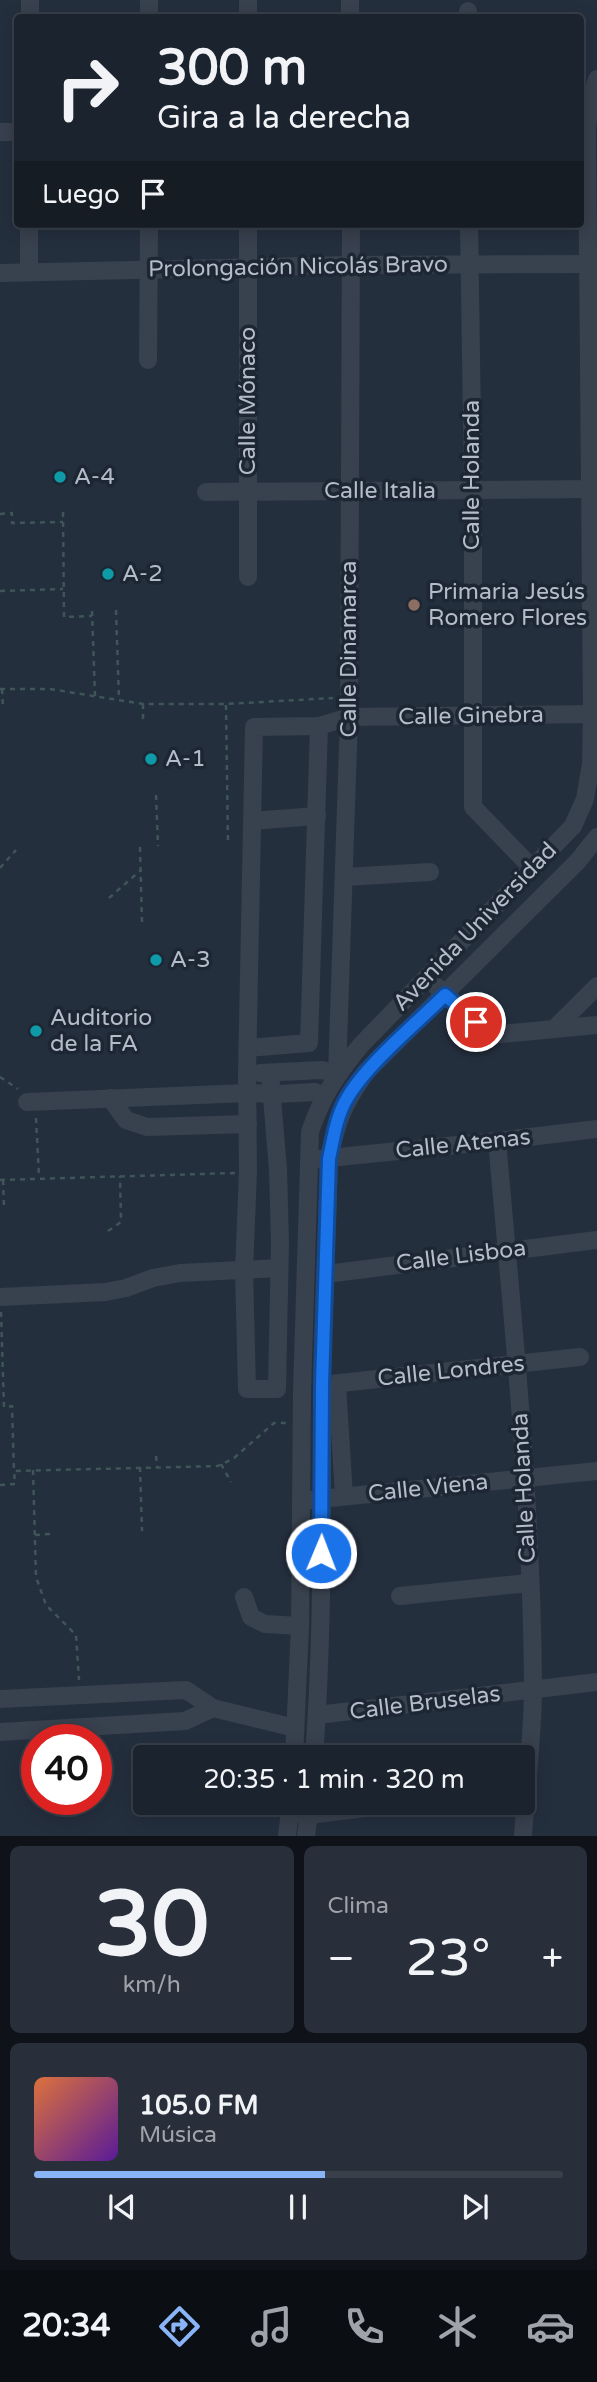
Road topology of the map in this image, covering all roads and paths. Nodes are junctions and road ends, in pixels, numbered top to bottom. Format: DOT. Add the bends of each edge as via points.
graph roads {
  1 [pos="597,79"];
  2 [pos="588,133"];
  3 [pos="29,228"];
  4 [pos="149,228"];
  5 [pos="248,228"];
  6 [pos="351,228"];
  7 [pos="469,228"];
  8 [pos="592,264"];
  9 [pos="351,265"];
  10 [pos="469,265"];
  11 [pos="248,268"];
  12 [pos="148,269"];
  13 [pos="29,272"];
  14 [pos="0,274"];
  15 [pos="148,360"];
  16 [pos="593,489"];
  17 [pos="473,490"];
  18 [pos="349,491"];
  19 [pos="205,492"];
  20 [pos="248,492"];
  21 [pos="63,512"];
  22 [pos="0,514"];
  23 [pos="63,522"];
  24 [pos="248,577"];
  25 [pos="63,589"];
  26 [pos="0,591"];
  27 [pos="116,610"];
  28 [pos="92,611"];
  29 [pos="92,616"];
  30 [pos="1,689"];
  31 [pos="95,696"];
  32 [pos="119,700"];
  33 [pos="143,704"];
  34 [pos="226,704"];
  35 [pos="3,708"];
  36 [pos="594,714"];
  37 [pos="472,716"];
  38 [pos="345,720"];
  39 [pos="143,723"];
  40 [pos="319,726"];
  41 [pos="156,795"];
  42 [pos="317,816"];
  43 [pos="252,821"];
  44 [pos="597,837"];
  45 [pos="228,845"];
  46 [pos="158,846"];
  47 [pos="140,847"];
  48 [pos="16,850"];
  49 [pos="0,868"];
  50 [pos="533,869"];
  51 [pos="141,870"];
  52 [pos="430,872"];
  53 [pos="345,877"];
  54 [pos="109,898"];
  55 [pos="142,923"];
  56 [pos="427,977"];
  57 [pos="597,986"];
  58 [pos="445,995"];
  59 [pos="597,1025"];
  60 [pos="556,1027"];
  61 [pos="249,1048"];
  62 [pos="270,1073"];
  63 [pos="247,1074"];
  64 [pos="337,1074"];
  65 [pos="247,1093"];
  66 [pos="272,1094"];
  67 [pos="324,1096"];
  68 [pos="110,1098"];
  69 [pos="32,1102"];
  70 [pos="248,1124"];
  71 [pos="597,1129"];
  72 [pos="497,1141"];
  73 [pos="308,1159"];
  74 [pos="329,1159"];
  75 [pos="278,1170"];
  76 [pos="243,1172"];
  77 [pos="120,1176"];
  78 [pos="39,1179"];
  79 [pos="2,1180"];
  80 [pos="4,1207"];
  81 [pos="108,1231"];
  82 [pos="597,1240"];
  83 [pos="506,1250"];
  84 [pos="279,1268"];
  85 [pos="244,1271"];
  86 [pos="326,1274"];
  87 [pos="0,1297"];
  88 [pos="580,1357"];
  89 [pos="516,1364"];
  90 [pos="329,1384"];
  91 [pos="277,1389"];
  92 [pos="302,1392"];
  93 [pos="302,1423"];
  94 [pos="156,1456"];
  95 [pos="221,1464"];
  96 [pos="140,1467"];
  97 [pos="157,1467"];
  98 [pos="33,1470"];
  99 [pos="14,1471"];
  100 [pos="597,1471"];
  101 [pos="524,1478"];
  102 [pos="232,1482"];
  103 [pos="0,1485"];
  104 [pos="344,1496"];
  105 [pos="323,1498"];
  106 [pos="301,1501"];
  107 [pos="142,1531"];
  108 [pos="50,1534"];
  109 [pos="35,1535"];
  110 [pos="529,1583"];
  111 [pos="400,1596"];
  112 [pos="244,1597"];
  113 [pos="300,1626"];
  114 [pos="597,1682"];
  115 [pos="533,1690"];
  116 [pos="80,1695"];
  117 [pos="0,1699"];
  118 [pos="213,1708"];
  119 [pos="317,1715"];
  120 [pos="295,1728"];
  121 [pos="0,1732"];
  122 [pos="294,1745"];
  123 [pos="315,1745"];
  124 [pos="528,1745"];
  125 [pos="290,1815"];
  126 [pos="309,1815"];
  127 [pos="523,1815"];
  128 [pos="287,1836"];
  129 [pos="306,1836"];
  130 [pos="523,1836"];
  1 -- 2 [label="street, Avenida Universidad"];
  2 -- 8 [label="street, Avenida Universidad"];
  3 -- 13 [label="street"];
  4 -- 12 [label="street"];
  5 -- 11 [label="street, Calle Mónaco"];
  6 -- 9 [label="street, Calle Dinamarca"];
  7 -- 10 [label="street, Calle Holanda"];
  8 -- 10 [label="street, Prolongación Nicolás Bravo"];
  8 -- 16 [label="street, Avenida Universidad"];
  9 -- 10 [label="street, Prolongación Nicolás Bravo"];
  9 -- 11 [label="street, Prolongación Nicolás Bravo"];
  9 -- 18 [label="street, Calle Dinamarca"];
  10 -- 17 [label="street, Calle Holanda"];
  11 -- 12 [label="street, Prolongación Nicolás Bravo"];
  11 -- 20 [label="street, Calle Mónaco"];
  12 -- 13 [label="street, Prolongación Nicolás Bravo"];
  12 -- 15 [label="street"];
  13 -- 14 [label="street, Prolongación Nicolás Bravo"];
  16 -- 17 [label="street, Calle Italia"];
  16 -- 36 [label="street, Avenida Universidad"];
  17 -- 18 [label="street, Calle Italia"];
  17 -- 37 [label="street, Calle Holanda"];
  18 -- 20 [label="street, Calle Italia"];
  18 -- 38 [label="street, Calle Dinamarca"];
  19 -- 20 [label="street, Calle Italia"];
  20 -- 24 [label="street, Calle Mónaco"];
  21 -- 23 [label="path"];
  22 -- 23 [label="path" via="12,513 12,523"];
  23 -- 25 [label="path"];
  25 -- 26 [label="path"];
  25 -- 29 [label="path" via="64,617"];
  27 -- 32 [label="path"];
  28 -- 29 [label="path"];
  29 -- 31 [label="path"];
  30 -- 31 [label="path" via="50,688"];
  30 -- 35 [label="path"];
  31 -- 32 [label="path"];
  32 -- 33 [label="path"];
  33 -- 34 [label="path"];
  33 -- 39 [label="path"];
  34 -- 38 [label="path" via="341,698"];
  34 -- 45 [label="path"];
  36 -- 37 [label="street, Calle Ginebra"];
  36 -- 50 [label="street, Avenida Universidad" via="584,799 573,826"];
  37 -- 38 [label="street, Calle Ginebra"];
  37 -- 50 [label="street, Calle Holanda" via="473,807"];
  38 -- 40 [label="street, Calle Ginebra"];
  38 -- 53 [label="street, Calle Dinamarca"];
  40 -- 42 [label="street"];
  40 -- 43 [label="street, Calle Ginebra" via="254,727"];
  41 -- 46 [label="path"];
  42 -- 43 [label="street"];
  42 -- 61 [label="street" via="309,1044"];
  43 -- 61 [label="street"];
  44 -- 58 [label="street, Avenida Universidad"];
  47 -- 51 [label="path"];
  48 -- 49 [label="path"];
  50 -- 56 [label="street, Avenida Universidad"];
  51 -- 54 [label="path"];
  51 -- 55 [label="path"];
  52 -- 53 [label="street"];
  53 -- 64 [label="street, Calle Dinamarca"];
  56 -- 58 [label="street"];
  56 -- 64 [label="street, Avenida Universidad"];
  57 -- 60 [label="street"];
  58 -- 60 [label="street" via="491,1035"];
  58 -- 74 [label="street, Avenida Universidad" via="366,1072 345,1101"];
  59 -- 60 [label="street"];
  61 -- 63 [label="street"];
  62 -- 63 [label="street"];
  62 -- 64 [label="street" via="322,1070"];
  62 -- 66 [label="street"];
  63 -- 65 [label="street"];
  64 -- 67 [label="street, Avenida Universidad"];
  65 -- 66 [label="street"];
  65 -- 68 [label="street"];
  65 -- 70 [label="street"];
  66 -- 67 [label="street" via="315,1092"];
  66 -- 75 [label="street"];
  67 -- 73 [label="street, Avenida Universidad" via="310,1132"];
  68 -- 69 [label="street"];
  68 -- 70 [label="street" via="126,1120 147,1127"];
  69 -- 78 [label="path"];
  70 -- 76 [label="street"];
  71 -- 72 [label="street, Calle Atenas"];
  72 -- 74 [label="street, Calle Atenas"];
  72 -- 83 [label="street, Calle Holanda"];
  73 -- 74 [label="street, Calle Atenas"];
  73 -- 92 [label="street, Avenida Universidad"];
  74 -- 86 [label="street, Avenida Universidad"];
  75 -- 76 [label="street"];
  75 -- 84 [label="street"];
  76 -- 77 [label="path"];
  76 -- 85 [label="street"];
  77 -- 78 [label="path"];
  77 -- 81 [label="path" via="121,1222"];
  78 -- 79 [label="path"];
  79 -- 80 [label="path"];
  82 -- 83 [label="street, Calle Lisboa"];
  83 -- 86 [label="street, Calle Lisboa"];
  83 -- 89 [label="street, Calle Holanda"];
  84 -- 85 [label="street"];
  84 -- 91 [label="street"];
  85 -- 87 [label="street" via="180,1273 106,1292"];
  85 -- 91 [label="street" via="247,1389"];
  86 -- 90 [label="street, Avenida Universidad"];
  87 -- 99 [label="path" via="4,1407 12,1406"];
  88 -- 89 [label="street, Calle Londres"];
  89 -- 90 [label="street, Calle Londres"];
  89 -- 101 [label="street, Calle Holanda"];
  90 -- 104 [label="street, Avenida Universidad"];
  90 -- 105 [label="street, Avenida Universidad"];
  91 -- 92 [label="street"];
  92 -- 93 [label="street, Avenida Universidad"];
  93 -- 95 [label="path" via="274,1423"];
  93 -- 106 [label="street, Avenida Universidad"];
  94 -- 97 [label="path"];
  95 -- 97 [label="path"];
  95 -- 102 [label="path"];
  96 -- 97 [label="path"];
  96 -- 98 [label="path"];
  96 -- 107 [label="path"];
  98 -- 99 [label="path"];
  98 -- 109 [label="path"];
  99 -- 103 [label="path" via="15,1484"];
  100 -- 101 [label="street, Calle Viena"];
  101 -- 104 [label="street, Calle Viena"];
  101 -- 110 [label="street, Calle Holanda"];
  104 -- 105 [label="street, Calle Viena"];
  105 -- 106 [label="street, Calle Viena"];
  105 -- 119 [label="street, Avenida Universidad"];
  106 -- 113 [label="street, Avenida Universidad"];
  108 -- 109 [label="path"];
  109 -- 116 [label="path" via="36,1577 46,1605 76,1635"];
  110 -- 111 [label="street"];
  110 -- 115 [label="street, Calle Holanda"];
  112 -- 113 [label="street" via="251,1617 265,1624"];
  113 -- 120 [label="street, Avenida Universidad"];
  114 -- 115 [label="street, Calle Bruselas"];
  115 -- 119 [label="street, Calle Bruselas"];
  115 -- 124 [label="street, Calle Holanda"];
  116 -- 117 [label="street"];
  116 -- 118 [label="street" via="186,1690"];
  118 -- 120 [label="street"];
  118 -- 121 [label="street" via="185,1721"];
  119 -- 123 [label="street, Avenida Universidad"];
  120 -- 122 [label="street, Avenida Universidad"];
  125 -- 128 [label="street"];
  126 -- 129 [label="street"];
  127 -- 130 [label="street, Calle Holanda"];
}
